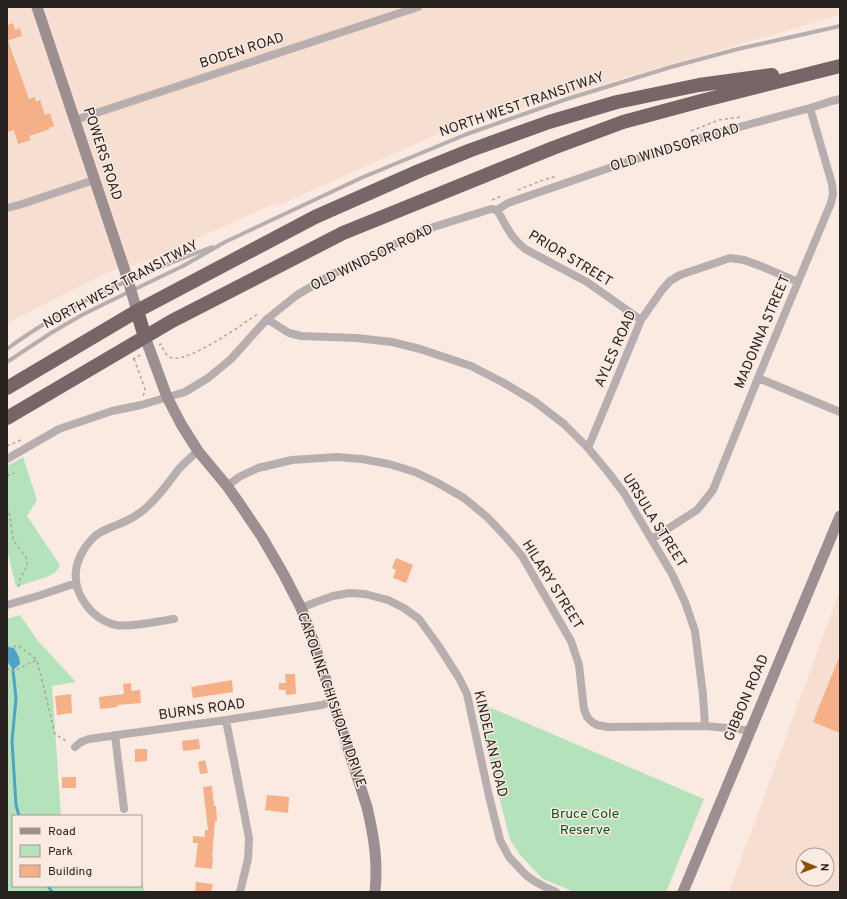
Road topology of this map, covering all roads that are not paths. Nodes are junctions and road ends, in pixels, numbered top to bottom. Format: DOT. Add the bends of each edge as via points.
graph roads {
  1 [pos="37,7"];
  2 [pos="418,7"];
  3 [pos="840,26"];
  4 [pos="840,99"];
  5 [pos="810,108"];
  6 [pos="75,120"];
  7 [pos="94,180"];
  8 [pos="7,208"];
  9 [pos="497,210"];
  10 [pos="225,242"];
  11 [pos="798,282"];
  12 [pos="130,286"];
  13 [pos="138,311"];
  14 [pos="267,319"];
  15 [pos="641,320"];
  16 [pos="145,337"];
  17 [pos="7,350"];
  18 [pos="7,362"];
  19 [pos="758,378"];
  20 [pos="7,388"];
  21 [pos="167,397"];
  22 [pos="840,412"];
  23 [pos="7,418"];
  24 [pos="588,448"];
  25 [pos="198,451"];
  26 [pos="7,459"];
  27 [pos="227,486"];
  28 [pos="840,516"];
  29 [pos="652,539"];
  30 [pos="76,583"];
  31 [pos="7,605"];
  32 [pos="301,608"];
  33 [pos="174,619"];
  34 [pos="333,702"];
  35 [pos="226,720"];
  36 [pos="704,726"];
  37 [pos="750,731"];
  38 [pos="115,735"];
  39 [pos="75,746"];
  40 [pos="124,809"];
  41 [pos="546,890"];
  42 [pos="240,892"];
  43 [pos="375,892"];
  44 [pos="556,892"];
  45 [pos="683,892"];
  1 -- 6 [label="street, POWERS ROAD"];
  2 -- 6 [label="street, BODEN ROAD"];
  3 -- 10 [label="lane, NORTH WEST TRANSITWAY" via="723,53 560,101 467,134 361,178"];
  4 -- 5 [label="street, OLD WINDSOR ROAD"];
  5 -- 9 [label="street, OLD WINDSOR ROAD" via="710,135 508,203"];
  5 -- 11 [label="street, MADONNA STREET" via="833,194"];
  6 -- 7 [label="street, POWERS ROAD"];
  7 -- 8 [label="street"];
  7 -- 12 [label="street, POWERS ROAD"];
  9 -- 14 [label="street, OLD WINDSOR ROAD" via="490,209 424,230 331,275 297,295"];
  9 -- 15 [label="street, PRIOR STREET" via="517,242 587,282"];
  10 -- 12 [label="lane, NORTH WEST TRANSITWAY" via="180,259"];
  10 -- 12 [label="lane, NORTH WEST TRANSITWAY" via="183,266"];
  11 -- 15 [label="street, AYLES ROAD" via="756,264 730,258 680,275 670,281"];
  11 -- 19 [label="street, MADONNA STREET"];
  12 -- 13 [label="street, POWERS ROAD"];
  12 -- 17 [label="lane, NORTH WEST TRANSITWAY" via="97,295 73,307"];
  12 -- 18 [label="lane, NORTH WEST TRANSITWAY"];
  13 -- 16 [label="highway, CAROLINE CHISHOLM DRIVE"];
  13 -- 16 [label="highway" via="315,217 470,150 549,122 617,102 699,85 840,66 623,122 553,148 343,233"];
  13 -- 20 [label="highway"];
  14 -- 21 [label="street, OLD WINDSOR ROAD" via="231,359 208,378 185,392"];
  14 -- 24 [label="street, URSULA STREET" via="289,333 302,336 392,342 471,366 534,401 564,424"];
  15 -- 24 [label="street, AYLES ROAD"];
  16 -- 21 [label="street, CAROLINE CHISHOLM DRIVE"];
  16 -- 23 [label="highway"];
  19 -- 22 [label="street"];
  19 -- 29 [label="street, MADONNA STREET" via="713,490 697,510"];
  21 -- 25 [label="street, CAROLINE CHISHOLM DRIVE"];
  21 -- 26 [label="street, OLD WINDSOR ROAD" via="112,411 59,429"];
  24 -- 29 [label="street, URSULA STREET" via="624,493"];
  25 -- 27 [label="street, CAROLINE CHISHOLM DRIVE"];
  25 -- 30 [label="street" via="149,505 134,517 92,538 79,559"];
  27 -- 32 [label="street, CAROLINE CHISHOLM DRIVE" via="271,552"];
  27 -- 36 [label="street, HILARY STREET" via="258,468 292,460 337,457 389,464 438,483 464,498 487,517 522,556 571,640 579,665 584,709 592,722 608,727"];
  28 -- 37 [label="street, GIBBON ROAD"];
  29 -- 36 [label="street, URSULA STREET" via="686,602 695,631"];
  30 -- 31 [label="street"];
  30 -- 33 [label="street" via="86,606 108,622 128,625"];
  32 -- 34 [label="street, CAROLINE CHISHOLM DRIVE"];
  32 -- 41 [label="street, KINDELAN ROAD" via="333,596 349,593 366,594 388,600 419,618 467,694 500,840 518,867"];
  34 -- 35 [label="street, BURNS ROAD"];
  34 -- 43 [label="street, CAROLINE CHISHOLM DRIVE" via="373,831 376,857"];
  35 -- 38 [label="street, BURNS ROAD"];
  35 -- 42 [label="street" via="249,838 248,859"];
  36 -- 37 [label="street, HILARY STREET"];
  37 -- 45 [label="street, GIBBON ROAD"];
  38 -- 39 [label="street, BURNS ROAD" via="89,739"];
  38 -- 40 [label="street"];
  41 -- 44 [label="street, KINDELAN ROAD"];
}
